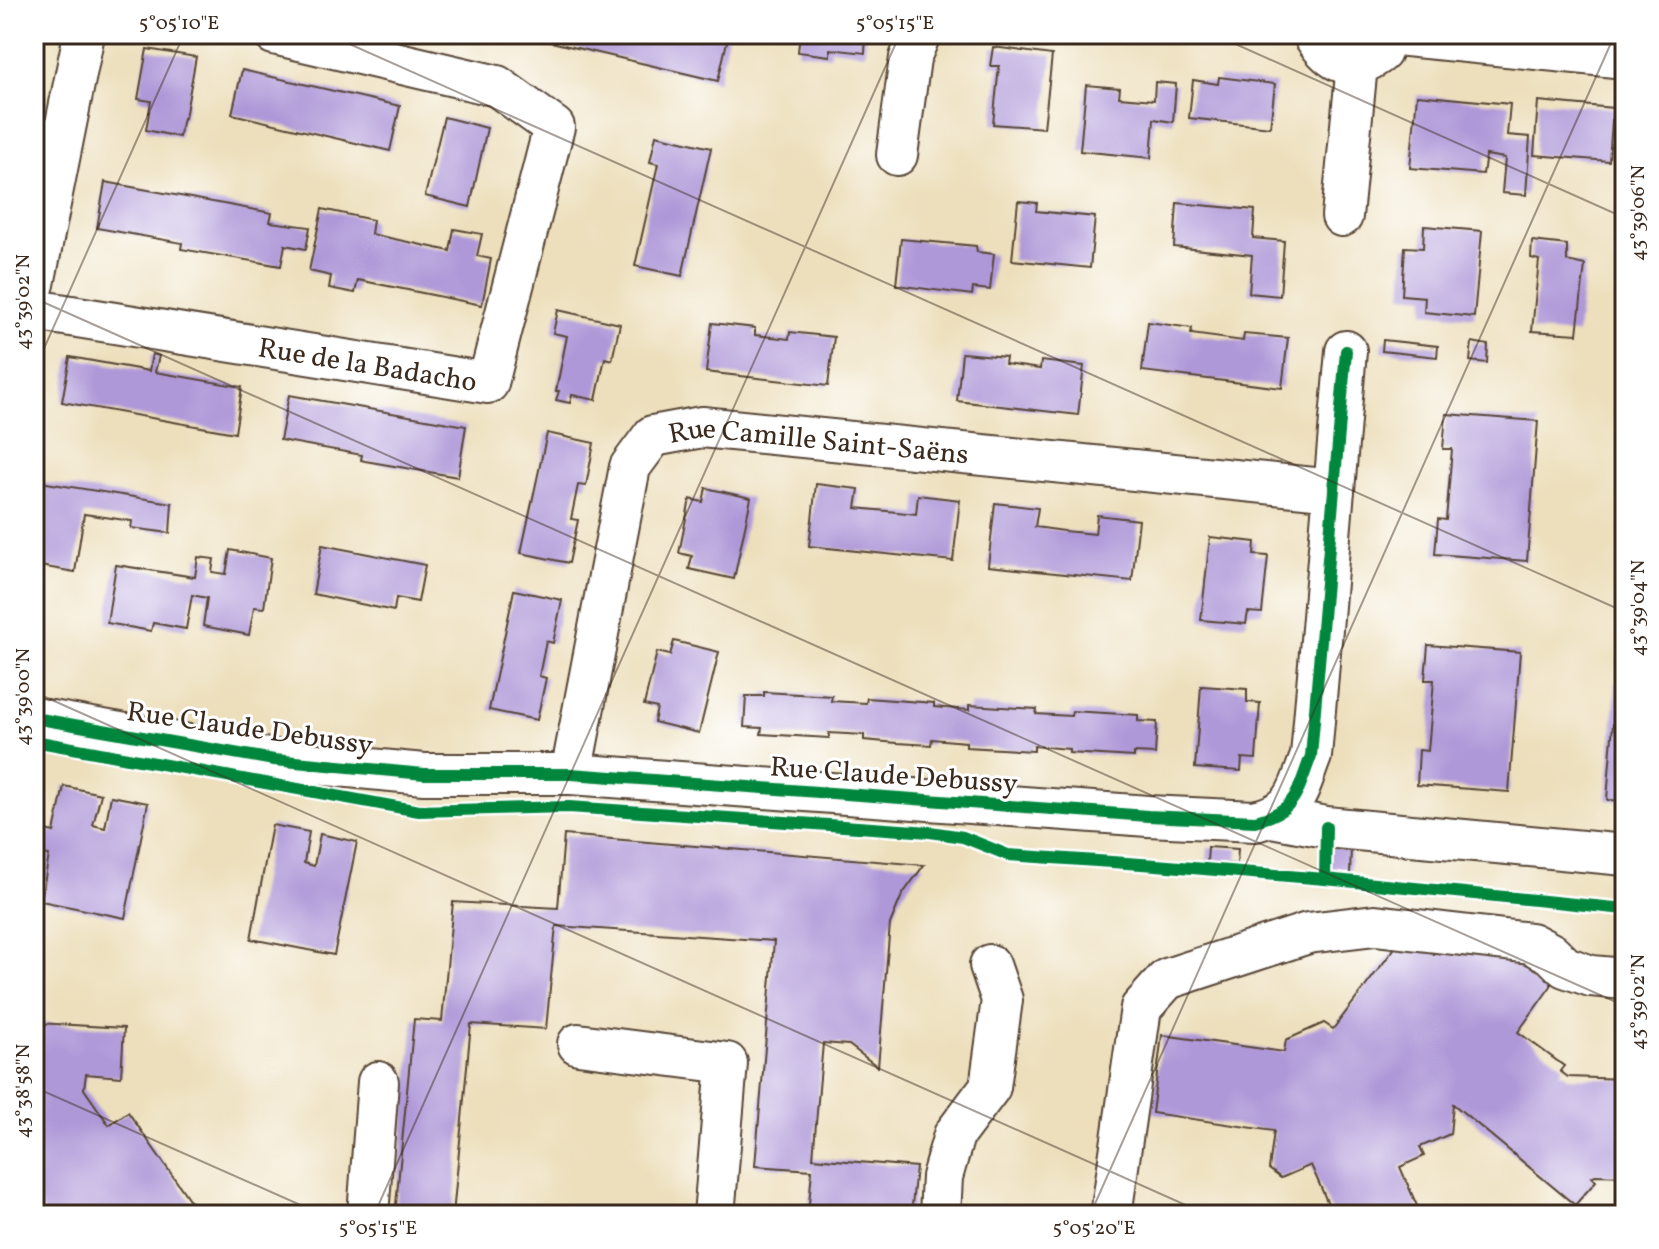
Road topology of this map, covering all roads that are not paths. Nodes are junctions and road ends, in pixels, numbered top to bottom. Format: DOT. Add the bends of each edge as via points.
graph roads {
  1 [pos="84,34"];
  2 [pos="274,34"];
  3 [pos="920,34"];
  4 [pos="1313,34"];
  5 [pos="1397,35"];
  6 [pos="1625,58"];
  7 [pos="1357,65"];
  8 [pos="897,155"];
  9 [pos="1342,216"];
  10 [pos="34,284"];
  11 [pos="34,310"];
  12 [pos="1346,351"];
  13 [pos="1334,490"];
  14 [pos="34,718"];
  15 [pos="571,774"];
  16 [pos="1272,817"];
  17 [pos="1625,855"];
  18 [pos="990,965"];
  19 [pos="1625,979"];
  20 [pos="578,1044"];
  21 [pos="378,1082"];
  22 [pos="368,1215"];
  23 [pos="714,1215"];
  24 [pos="940,1215"];
  25 [pos="1111,1215"];
  1 -- 10 [label="street"];
  2 -- 11 [label="street, Rue de la Badacho" via="497,86 554,127 488,383"];
  3 -- 8 [label="street" via="910,58"];
  4 -- 7 [label="street" via="1340,62"];
  5 -- 6 [label="street"];
  5 -- 7 [label="street" via="1378,55"];
  7 -- 9 [label="street"];
  12 -- 13 [label="street"];
  13 -- 15 [label="street, Rue Camille Saint-Saëns" via="702,427 653,436 630,467"];
  13 -- 16 [label="street" via="1311,756 1293,802"];
  14 -- 15 [label="street, Rue Claude Debussy" via="274,760 424,774"];
  15 -- 16 [label="street, Rue Claude Debussy" via="1148,816 1255,821"];
  16 -- 17 [label="street, Rue Claude Debussy" via="1353,830"];
  18 -- 24 [label="street" via="1002,1000 990,1087 954,1135 942,1177"];
  19 -- 25 [label="street" via="1565,967 1531,943 1375,925 1308,933 1167,979 1141,1008"];
  20 -- 23 [label="street" via="727,1063"];
  21 -- 22 [label="street"];
}
